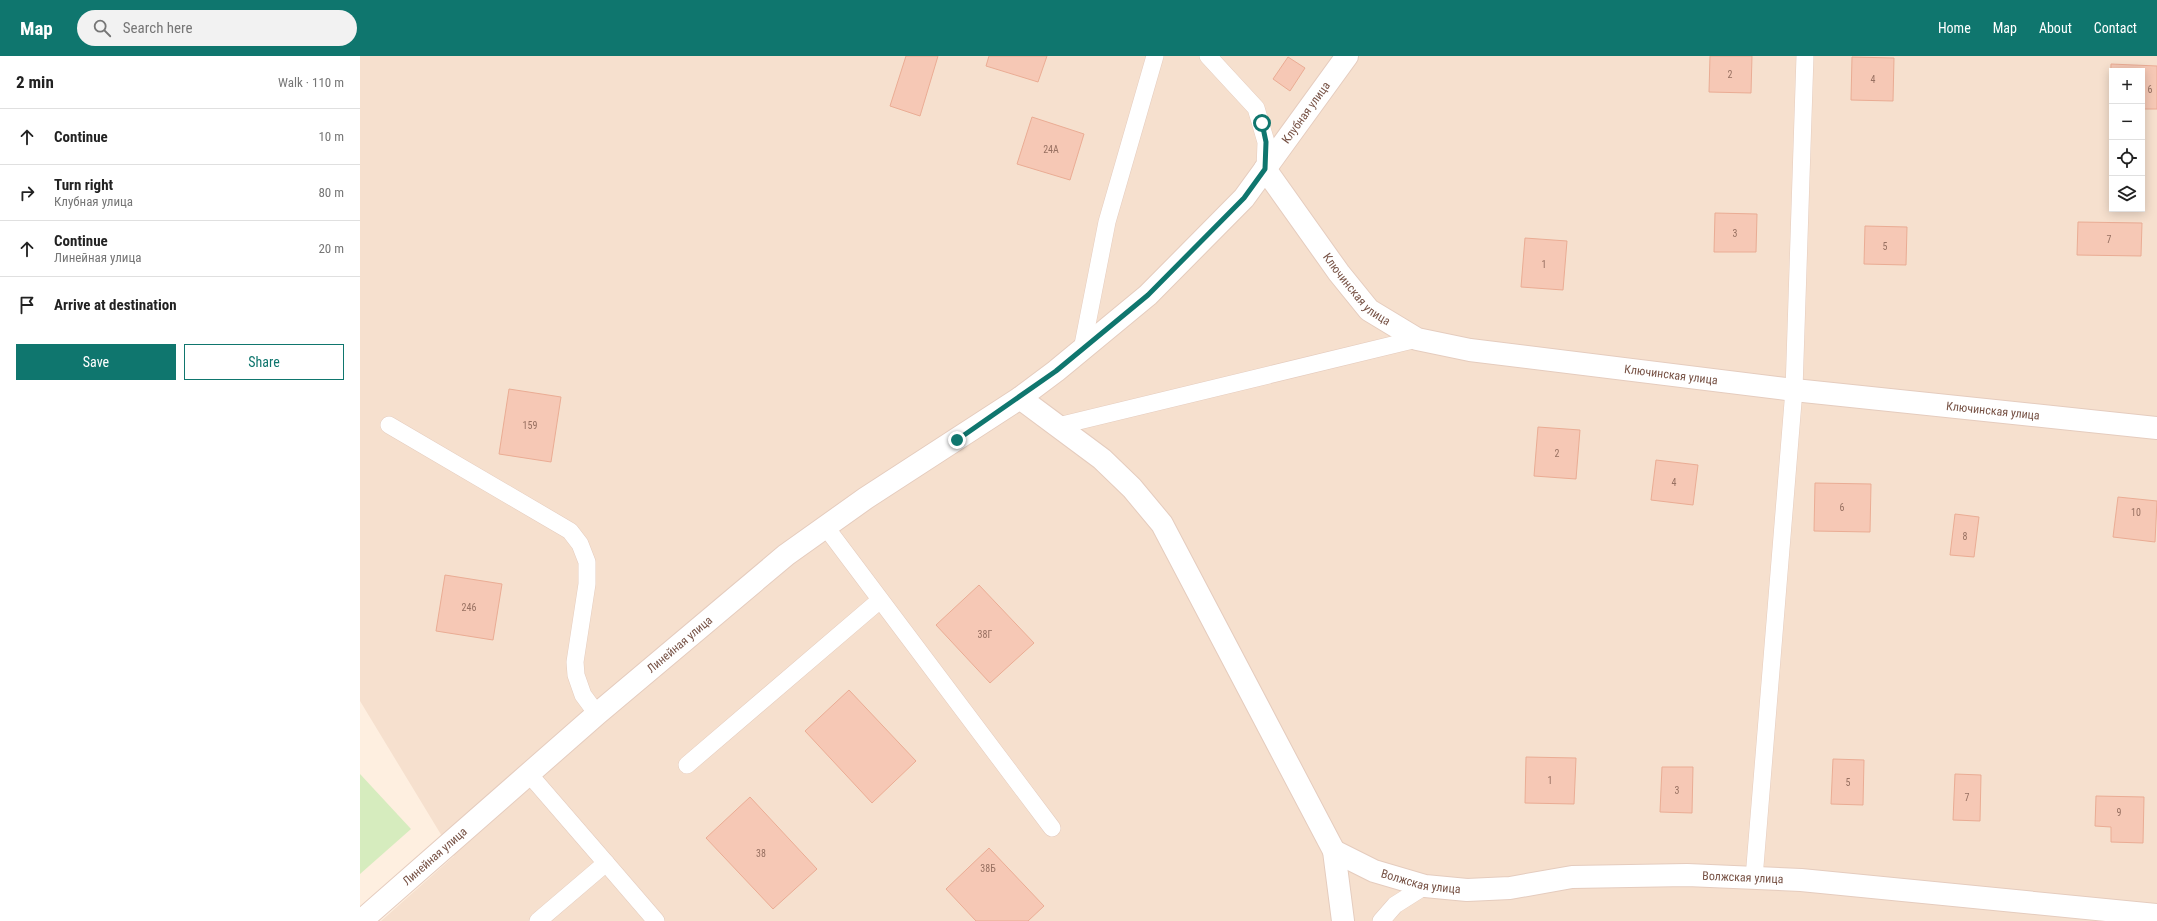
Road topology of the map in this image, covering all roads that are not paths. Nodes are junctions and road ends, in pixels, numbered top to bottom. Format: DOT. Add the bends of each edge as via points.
graph roads {
  1 [pos="1155,56"];
  2 [pos="1208,56"];
  3 [pos="1347,56"];
  4 [pos="1805,56"];
  5 [pos="1265,169"];
  6 [pos="1417,340"];
  7 [pos="1082,350"];
  8 [pos="1794,390"];
  9 [pos="1020,398"];
  10 [pos="389,425"];
  11 [pos="1058,426"];
  12 [pos="2157,428"];
  13 [pos="825,526"];
  14 [pos="880,600"];
  15 [pos="597,714"];
  16 [pos="687,765"];
  17 [pos="529,774"];
  18 [pos="1052,828"];
  19 [pos="1334,851"];
  20 [pos="606,863"];
  21 [pos="1754,878"];
  22 [pos="1425,886"];
  23 [pos="2157,915"];
  24 [pos="361,921"];
  25 [pos="538,921"];
  26 [pos="656,921"];
  27 [pos="1343,921"];
  28 [pos="1381,921"];
  1 -- 7 [label="lane" via="1107,222"];
  2 -- 5 [label="lane" via="1256,108 1266,142"];
  3 -- 5 [label="street, Клубная улица"];
  4 -- 8 [label="lane"];
  5 -- 6 [label="street, Ключинская улица" via="1339,273 1370,310"];
  5 -- 7 [label="street, Клубная улица" via="1244,198 1148,295"];
  6 -- 8 [label="street, Ключинская улица" via="1470,350"];
  6 -- 11 [label="lane"];
  7 -- 9 [label="street, Клубная улица"];
  8 -- 12 [label="street, Ключинская улица"];
  8 -- 21 [label="lane"];
  9 -- 11 [label="street"];
  9 -- 13 [label="street, Линейная улица"];
  10 -- 15 [label="lane" via="570,531 580,544 587,562 587,584 575,662 576,675 583,695"];
  11 -- 19 [label="street" via="1102,459 1132,488 1162,524"];
  13 -- 14 [label="lane"];
  13 -- 15 [label="street, Линейная улица" via="786,555"];
  14 -- 16 [label="lane"];
  14 -- 18 [label="lane"];
  15 -- 17 [label="street, Линейная улица"];
  17 -- 20 [label="lane"];
  17 -- 24 [label="street, Линейная улица"];
  19 -- 22 [label="street, Волжская улица" via="1374,871"];
  19 -- 27 [label="street"];
  20 -- 25 [label="lane"];
  20 -- 26 [label="lane"];
  21 -- 22 [label="street, Волжская улица" via="1687,875 1613,876 1572,877 1510,888 1467,890"];
  21 -- 23 [label="street, Волжская улица" via="1801,880"];
  22 -- 28 [label="lane" via="1395,906"];
}
